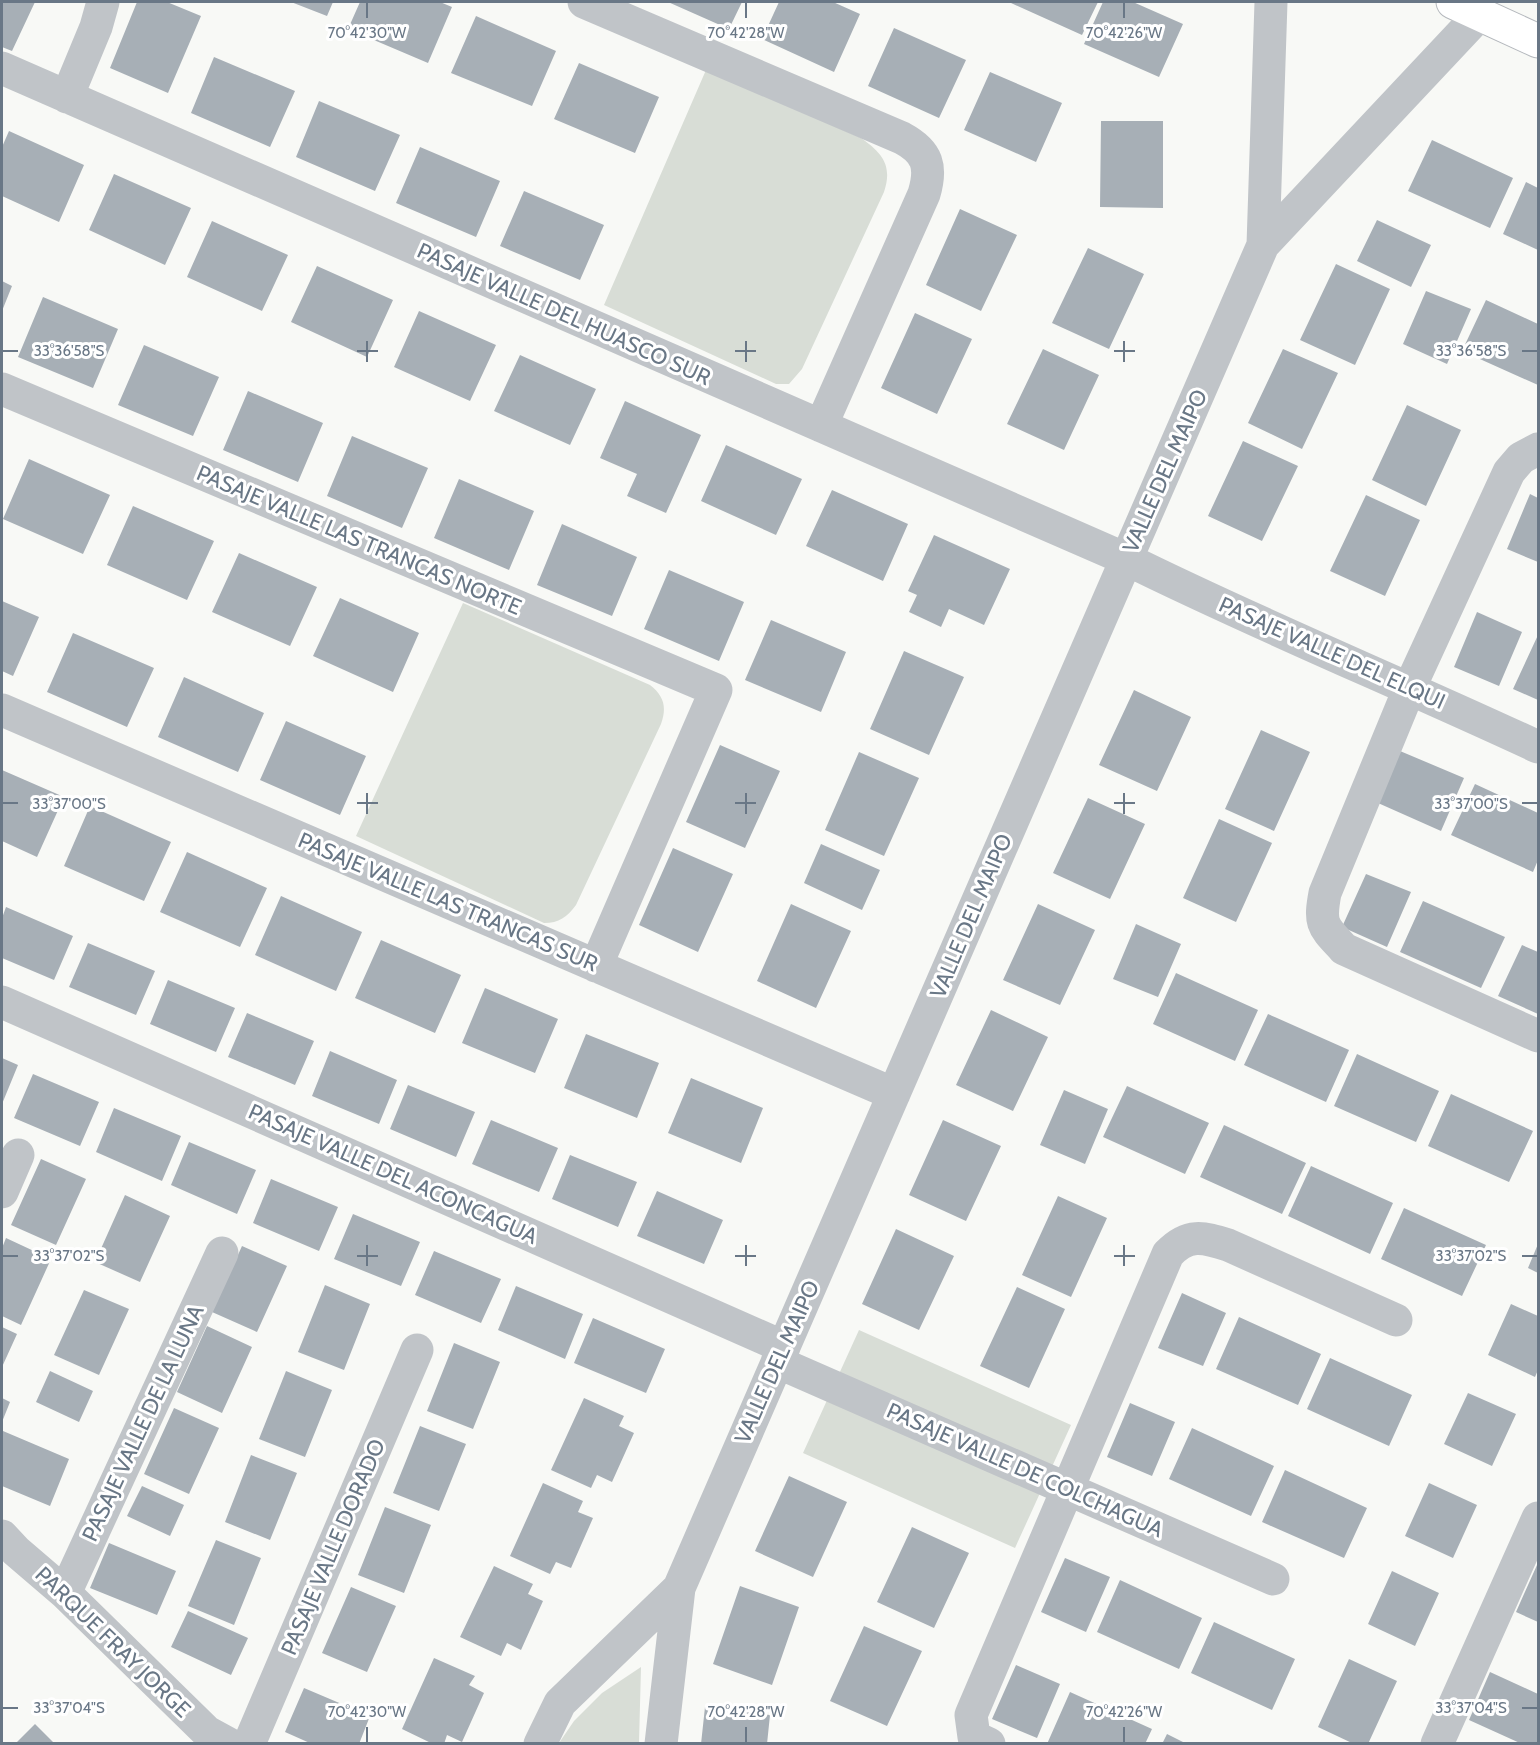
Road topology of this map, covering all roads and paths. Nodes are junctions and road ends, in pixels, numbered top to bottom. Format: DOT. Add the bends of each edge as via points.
graph roads {
  1 [pos="104,2"];
  2 [pos="584,2"];
  3 [pos="1271,2"];
  4 [pos="1467,8"];
  5 [pos="1539,41"];
  6 [pos="2,68"];
  7 [pos="67,97"];
  8 [pos="1263,245"];
  9 [pos="2,389"];
  10 [pos="821,426"];
  11 [pos="1539,449"];
  12 [pos="1126,559"];
  13 [pos="1410,687"];
  14 [pos="2,710"];
  15 [pos="1539,747"];
  16 [pos="596,966"];
  17 [pos="2,1002"];
  18 [pos="1539,1036"];
  19 [pos="894,1094"];
  20 [pos="18,1155"];
  21 [pos="2,1192"];
  22 [pos="222,1253"];
  23 [pos="1396,1320"];
  24 [pos="417,1350"];
  25 [pos="781,1354"];
  26 [pos="1069,1489"];
  27 [pos="1539,1518"];
  28 [pos="2,1536"];
  29 [pos="1273,1579"];
  30 [pos="679,1588"];
  31 [pos="65,1593"];
  32 [pos="229,1743"];
  33 [pos="249,1743"];
  34 [pos="540,1743"];
  35 [pos="661,1743"];
  36 [pos="989,1743"];
  37 [pos="1440,1743"];
  1 -- 7 [label="street"];
  2 -- 10 [label="street" via="902,138 921,152 927,164 924,194"];
  3 -- 8 [label="street, VALLE DEL MAIPO"];
  4 -- 5 [label="main road"];
  4 -- 8 [label="street, VALLE DEL MAIPO"];
  6 -- 7 [label="street, PASAJE VALLE DEL HUASCO SUR"];
  7 -- 10 [label="street, PASAJE VALLE DEL HUASCO SUR"];
  8 -- 12 [label="street, VALLE DEL MAIPO"];
  9 -- 16 [label="street, PASAJE VALLE LAS TRANCAS NORTE" via="716,690"];
  10 -- 12 [label="street, PASAJE VALLE DEL HUASCO SUR"];
  11 -- 13 [label="street" via="1521,458 1509,472"];
  12 -- 13 [label="street, PASAJE VALLE DEL ELQUI"];
  12 -- 19 [label="street, VALLE DEL MAIPO"];
  13 -- 15 [label="street, PASAJE VALLE DEL ELQUI"];
  13 -- 18 [label="street" via="1325,893 1321,916 1327,931 1344,949"];
  14 -- 16 [label="street, PASAJE VALLE LAS TRANCAS SUR"];
  16 -- 19 [label="street, PASAJE VALLE LAS TRANCAS SUR"];
  17 -- 25 [label="street, PASAJE VALLE DEL ACONCAGUA"];
  19 -- 25 [label="street, VALLE DEL MAIPO"];
  20 -- 21 [label="street"];
  22 -- 31 [label="street, PASAJE VALLE DE LA LUNA"];
  23 -- 26 [label="street" via="1228,1245 1208,1238 1178,1243 1168,1254"];
  24 -- 33 [label="street, PASAJE VALLE DORADO"];
  25 -- 26 [label="street, PASAJE VALLE DE COLCHAGUA"];
  25 -- 30 [label="street, VALLE DEL MAIPO"];
  26 -- 29 [label="street, PASAJE VALLE DE COLCHAGUA"];
  26 -- 36 [label="street" via="971,1715 974,1737"];
  27 -- 37 [label="street"];
  28 -- 31 [label="street, PARQUE FRAY JORGE"];
  30 -- 34 [label="street, VALLE DEL MAIPO" via="560,1702"];
  30 -- 35 [label="street, VALLE DEL MAIPO"];
  31 -- 32 [label="street, PARQUE FRAY JORGE" via="207,1732"];
}
